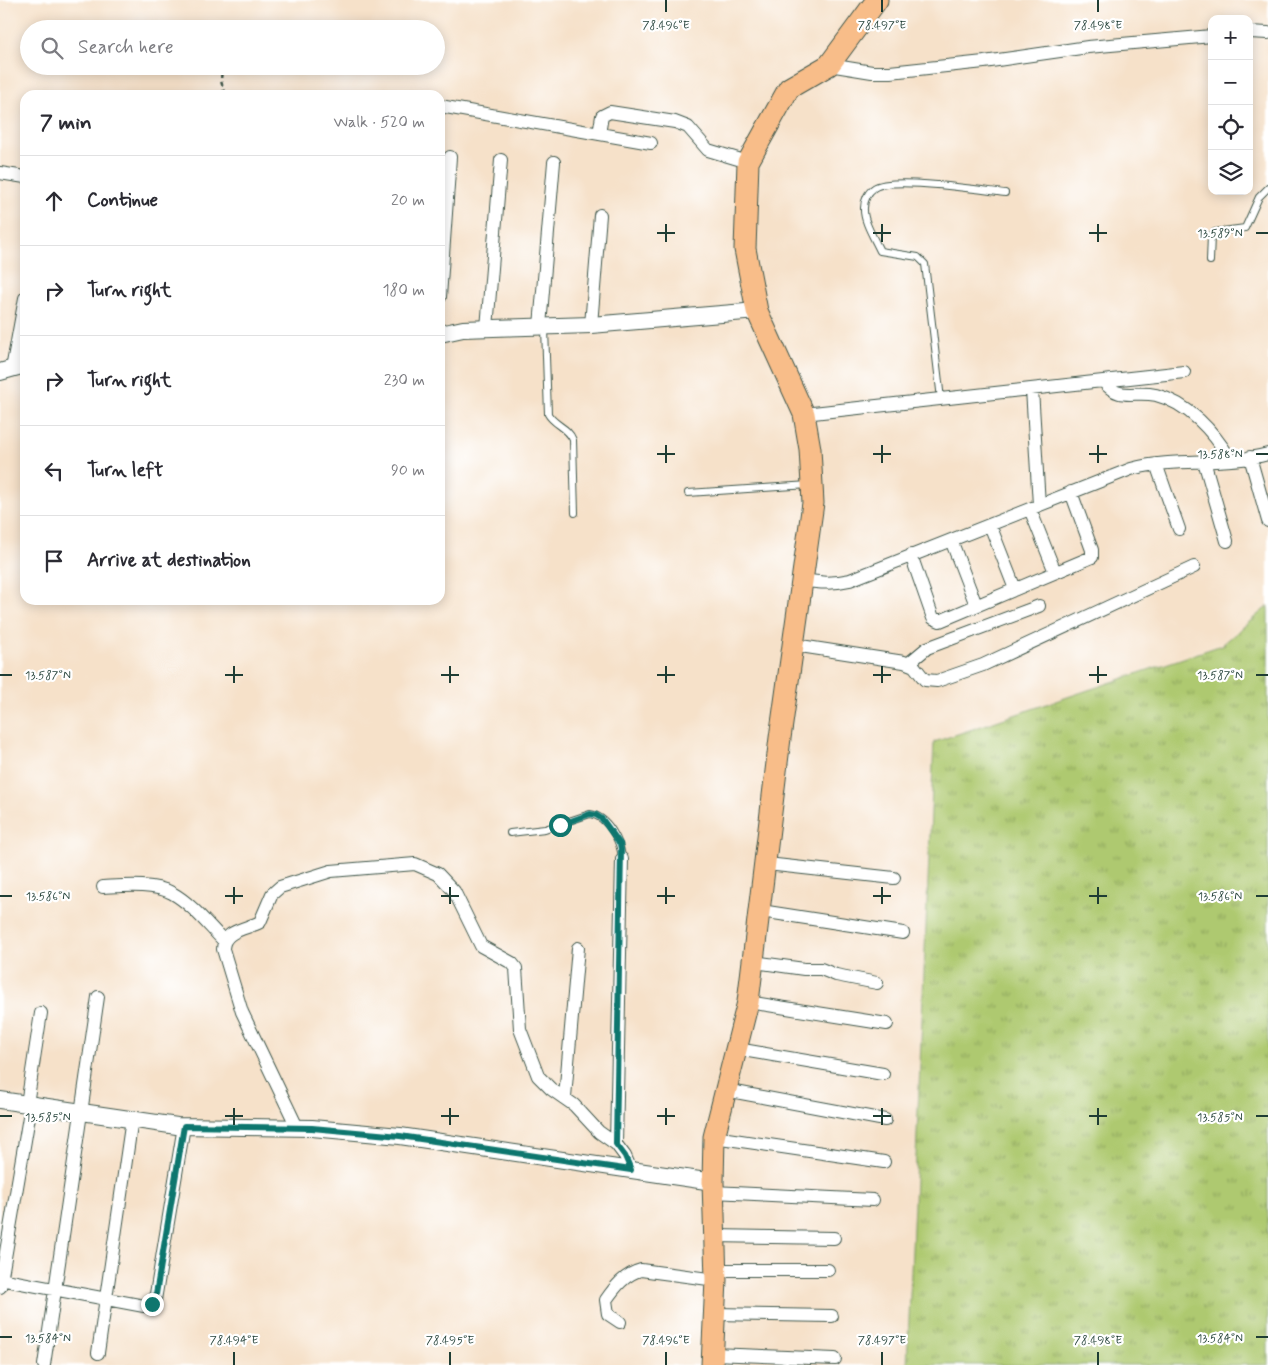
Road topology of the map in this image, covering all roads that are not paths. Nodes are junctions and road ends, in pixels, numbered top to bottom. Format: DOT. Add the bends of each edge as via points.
graph roads {
  1 [pos="877,0"];
  2 [pos="1253,32"];
  3 [pos="1268,33"];
  4 [pos="1208,36"];
  5 [pos="829,65"];
  6 [pos="445,107"];
  7 [pos="599,134"];
  8 [pos="651,143"];
  9 [pos="450,157"];
  10 [pos="501,160"];
  11 [pos="554,162"];
  12 [pos="748,162"];
  13 [pos="0,173"];
  14 [pos="20,175"];
  15 [pos="1268,188"];
  16 [pos="1005,193"];
  17 [pos="600,215"];
  18 [pos="445,227"];
  19 [pos="1210,261"];
  20 [pos="758,311"];
  21 [pos="20,325"];
  22 [pos="591,325"];
  23 [pos="542,326"];
  24 [pos="487,328"];
  25 [pos="445,333"];
  26 [pos="12,369"];
  27 [pos="1184,372"];
  28 [pos="1103,381"];
  29 [pos="1032,389"];
  30 [pos="941,399"];
  31 [pos="804,414"];
  32 [pos="1268,454"];
  33 [pos="1250,457"];
  34 [pos="1230,459"];
  35 [pos="1204,461"];
  36 [pos="1156,464"];
  37 [pos="812,485"];
  38 [pos="1071,492"];
  39 [pos="688,493"];
  40 [pos="1034,507"];
  41 [pos="575,513"];
  42 [pos="1268,521"];
  43 [pos="990,524"];
  44 [pos="1179,529"];
  45 [pos="951,540"];
  46 [pos="1227,541"];
  47 [pos="911,555"];
  48 [pos="1194,567"];
  49 [pos="1055,572"];
  50 [pos="803,580"];
  51 [pos="1015,589"];
  52 [pos="976,605"];
  53 [pos="1039,606"];
  54 [pos="794,645"];
  55 [pos="909,663"];
  56 [pos="510,833"];
  57 [pos="622,859"];
  58 [pos="767,864"];
  59 [pos="894,878"];
  60 [pos="102,887"];
  61 [pos="761,910"];
  62 [pos="903,933"];
  63 [pos="224,941"];
  64 [pos="578,948"];
  65 [pos="754,962"];
  66 [pos="877,983"];
  67 [pos="98,997"];
  68 [pos="748,1002"];
  69 [pos="41,1013"];
  70 [pos="887,1024"];
  71 [pos="736,1049"];
  72 [pos="883,1074"];
  73 [pos="725,1090"];
  74 [pos="565,1097"];
  75 [pos="0,1100"];
  76 [pos="29,1105"];
  77 [pos="82,1112"];
  78 [pos="132,1119"];
  79 [pos="885,1120"];
  80 [pos="184,1126"];
  81 [pos="297,1127"];
  82 [pos="714,1137"];
  83 [pos="616,1144"];
  84 [pos="884,1162"];
  85 [pos="631,1170"];
  86 [pos="713,1187"];
  87 [pos="873,1200"];
  88 [pos="714,1236"];
  89 [pos="834,1238"];
  90 [pos="828,1270"];
  91 [pos="716,1275"];
  92 [pos="1,1282"];
  93 [pos="55,1289"];
  94 [pos="104,1298"];
  95 [pos="715,1314"];
  96 [pos="832,1316"];
  97 [pos="620,1322"];
  98 [pos="98,1353"];
  99 [pos="835,1359"];
  100 [pos="713,1360"];
  101 [pos="44,1365"];
  1 -- 5 [label="highway"];
  2 -- 3 [label="street"];
  4 -- 5 [label="street" via="1088,47 890,72"];
  5 -- 12 [label="highway" via="789,88"];
  6 -- 7 [label="street"];
  7 -- 8 [label="street"];
  7 -- 12 [label="street" via="602,116 610,112 675,122 688,126 708,150"];
  9 -- 18 [label="street"];
  10 -- 24 [label="street"];
  11 -- 23 [label="street"];
  12 -- 20 [label="highway" via="744,249"];
  13 -- 14 [label="street"];
  15 -- 19 [label="lane" via="1259,197 1245,228 1211,235"];
  16 -- 30 [label="lane" via="885,184 875,187 865,201 864,214 880,251 918,257 925,264"];
  17 -- 22 [label="street"];
  20 -- 22 [label="street"];
  20 -- 31 [label="highway"];
  21 -- 26 [label="street"];
  22 -- 23 [label="street"];
  23 -- 24 [label="street"];
  23 -- 41 [label="lane" via="548,414 573,440"];
  24 -- 25 [label="street"];
  27 -- 28 [label="street"];
  28 -- 29 [label="street"];
  28 -- 34 [label="street" via="1117,394 1155,395 1182,406 1218,439"];
  29 -- 30 [label="street"];
  29 -- 40 [label="street"];
  30 -- 31 [label="street"];
  31 -- 37 [label="highway"];
  32 -- 33 [label="street"];
  33 -- 34 [label="street"];
  33 -- 42 [label="street"];
  34 -- 35 [label="street"];
  35 -- 36 [label="street"];
  35 -- 46 [label="street"];
  36 -- 38 [label="street" via="1131,469"];
  36 -- 44 [label="street"];
  37 -- 39 [label="lane"];
  37 -- 50 [label="highway" via="813,503"];
  38 -- 40 [label="street"];
  38 -- 49 [label="street" via="1093,555"];
  40 -- 43 [label="street"];
  40 -- 49 [label="street"];
  43 -- 45 [label="street"];
  43 -- 51 [label="street"];
  45 -- 47 [label="street"];
  45 -- 52 [label="street"];
  47 -- 50 [label="street" via="836,584"];
  47 -- 52 [label="street" via="933,618 940,621"];
  48 -- 55 [label="street" via="983,665 937,681 925,680"];
  49 -- 51 [label="street"];
  50 -- 54 [label="highway"];
  51 -- 52 [label="street"];
  53 -- 55 [label="street" via="927,648"];
  54 -- 55 [label="street"];
  54 -- 58 [label="highway" via="780,738"];
  56 -- 57 [label="lane" via="545,829 590,814 596,815 620,844"];
  57 -- 83 [label="street"];
  58 -- 59 [label="street"];
  58 -- 61 [label="highway"];
  60 -- 63 [label="street" via="166,891 188,906"];
  61 -- 62 [label="street"];
  61 -- 65 [label="highway"];
  63 -- 74 [label="street" via="231,933 260,922 272,894 280,887 331,872 405,864 424,867 438,874 454,891 481,946 516,968 520,1029 533,1065 542,1082"];
  63 -- 81 [label="street" via="223,948 242,1012"];
  64 -- 74 [label="street"];
  65 -- 66 [label="street" via="821,969"];
  65 -- 68 [label="highway"];
  67 -- 77 [label="street"];
  68 -- 70 [label="street"];
  68 -- 71 [label="highway"];
  69 -- 76 [label="street"];
  71 -- 72 [label="street"];
  71 -- 73 [label="highway"];
  73 -- 79 [label="street"];
  73 -- 82 [label="highway"];
  74 -- 83 [label="street" via="599,1132"];
  75 -- 76 [label="street"];
  76 -- 77 [label="street"];
  76 -- 92 [label="street"];
  77 -- 78 [label="street"];
  77 -- 93 [label="street"];
  78 -- 80 [label="street"];
  78 -- 94 [label="street"];
  80 -- 81 [label="street"];
  80 -- 94 [label="street" via="155,1300 144,1306"];
  81 -- 85 [label="street" via="400,1136"];
  82 -- 84 [label="street"];
  82 -- 86 [label="highway"];
  83 -- 85 [label="street"];
  85 -- 86 [label="street"];
  86 -- 87 [label="street"];
  86 -- 88 [label="highway"];
  88 -- 89 [label="street"];
  88 -- 91 [label="highway"];
  90 -- 91 [label="street"];
  91 -- 95 [label="highway"];
  91 -- 97 [label="street" via="633,1272 606,1300 608,1314"];
  92 -- 93 [label="street"];
  93 -- 94 [label="street"];
  93 -- 101 [label="street"];
  94 -- 98 [label="street"];
  95 -- 96 [label="street"];
  95 -- 100 [label="highway"];
  99 -- 100 [label="street"];
}
